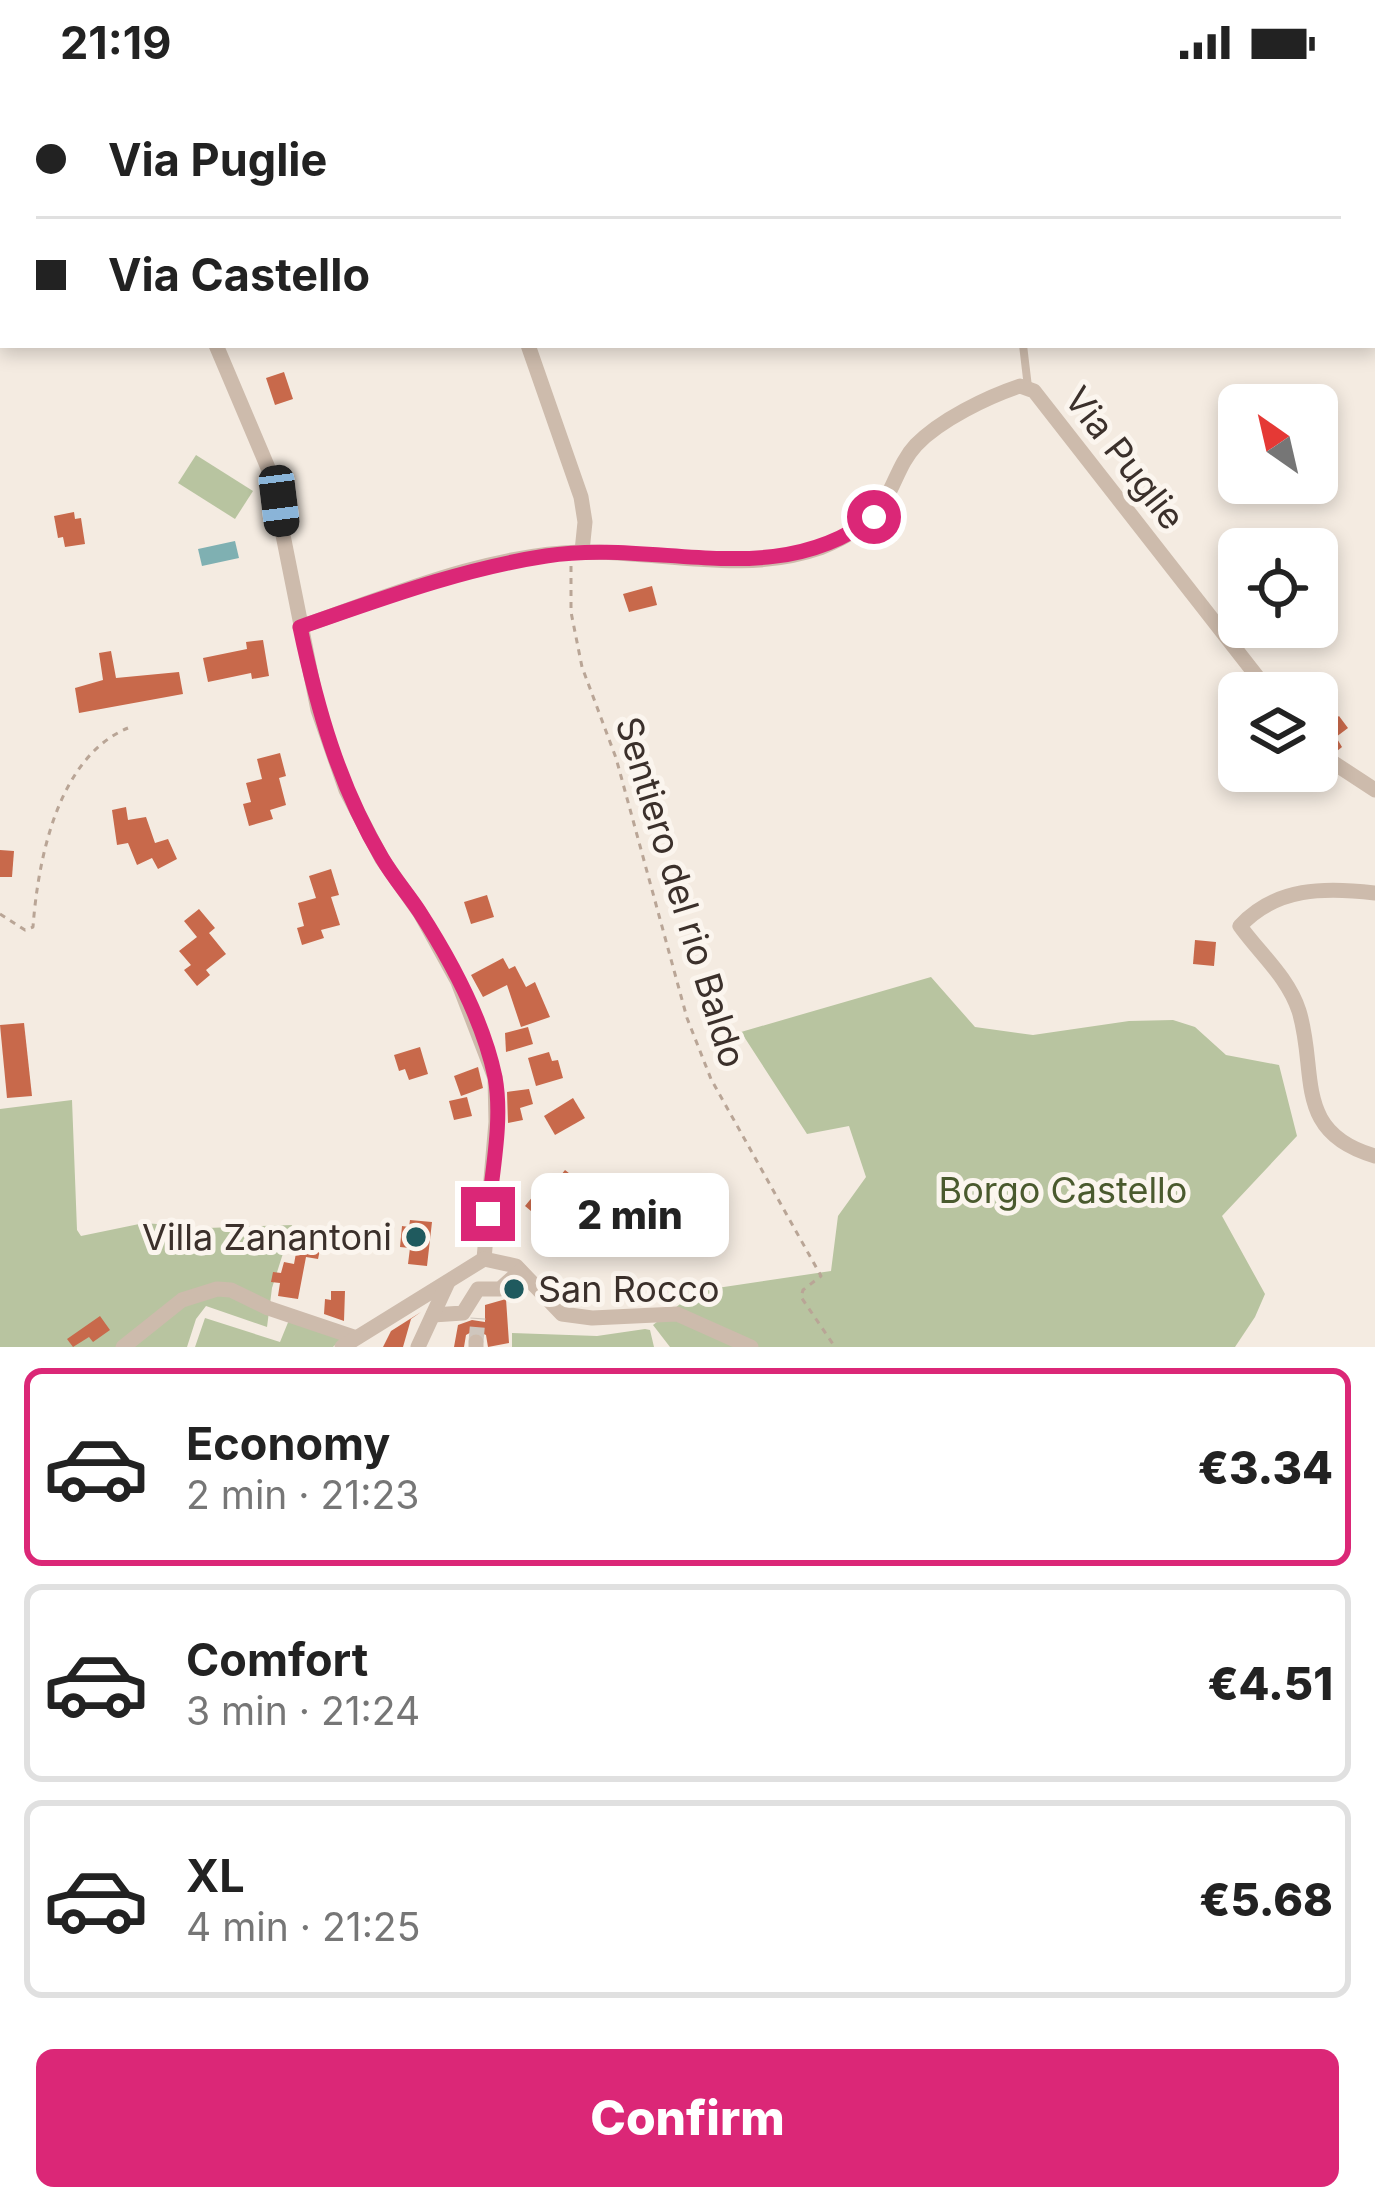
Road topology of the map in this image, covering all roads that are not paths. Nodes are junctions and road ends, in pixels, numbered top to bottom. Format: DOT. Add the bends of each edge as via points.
graph roads {
  1 [pos="217,348"];
  2 [pos="529,348"];
  3 [pos="1023,348"];
  4 [pos="1028,388"];
  5 [pos="577,552"];
  6 [pos="300,627"];
  7 [pos="1254,672"];
  8 [pos="1338,766"];
  9 [pos="1375,790"];
  10 [pos="1375,893"];
  11 [pos="1375,1156"];
  12 [pos="484,1258"];
  13 [pos="520,1271"];
  14 [pos="449,1280"];
  15 [pos="478,1289"];
  16 [pos="433,1315"];
  17 [pos="478,1318"];
  18 [pos="348,1342"];
  19 [pos="123,1347"];
  20 [pos="418,1347"];
  21 [pos="751,1347"];
  1 -- 6 [label="street" via="271,475"];
  2 -- 5 [label="street" via="581,497"];
  3 -- 4 [label="lane"];
  4 -- 5 [label="street, Via Puglie" via="934,430 903,461 874,517 820,548 720,561"];
  4 -- 7 [label="street, Via Puglie"];
  5 -- 6 [label="street, Via Puglie" via="438,580"];
  6 -- 12 [label="street" via="346,790 458,982 495,1078"];
  8 -- 9 [label="street"];
  10 -- 11 [label="street" via="1330,888 1282,896 1240,926 1286,981 1300,1014 1320,1121 1352,1149"];
  12 -- 13 [label="street"];
  12 -- 14 [label="street"];
  13 -- 15 [label="street" via="500,1289"];
  13 -- 21 [label="street" via="562,1314 677,1314"];
  14 -- 16 [label="street"];
  14 -- 18 [label="street"];
  15 -- 16 [label="street" via="463,1312"];
  15 -- 17 [label="street"];
  16 -- 20 [label="street"];
  18 -- 19 [label="street" via="217,1289 182,1300"];
}
